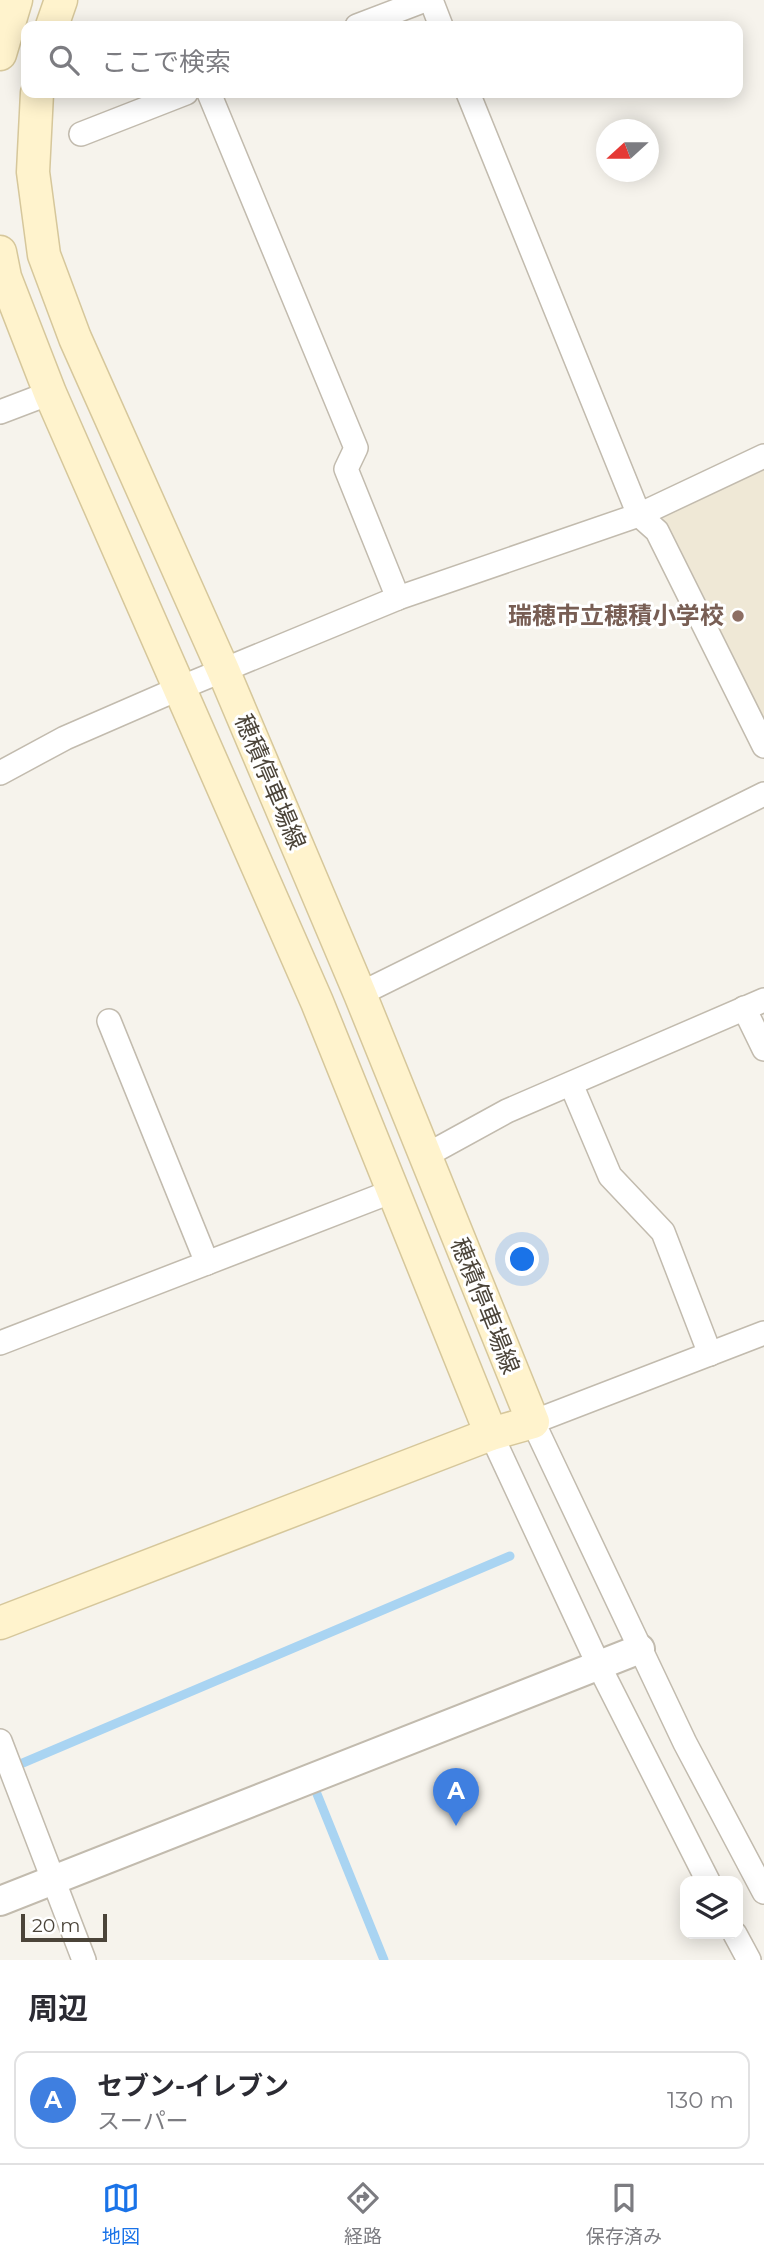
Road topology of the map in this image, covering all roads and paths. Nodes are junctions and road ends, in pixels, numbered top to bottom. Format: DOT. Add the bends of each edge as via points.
graph roads {
  1 [pos="16,0"];
  2 [pos="61,0"];
  3 [pos="425,0"];
  4 [pos="431,0"];
  5 [pos="54,21"];
  6 [pos="370,21"];
  7 [pos="439,21"];
  8 [pos="0,54"];
  9 [pos="37,98"];
  10 [pos="174,98"];
  11 [pos="211,98"];
  12 [pos="470,98"];
  13 [pos="81,134"];
  14 [pos="0,251"];
  15 [pos="50,393"];
  16 [pos="0,412"];
  17 [pos="764,456"];
  18 [pos="639,515"];
  19 [pos="398,598"];
  20 [pos="223,670"];
  21 [pos="180,688"];
  22 [pos="764,746"];
  23 [pos="0,774"];
  24 [pos="764,793"];
  25 [pos="360,994"];
  26 [pos="754,1004"];
  27 [pos="109,1021"];
  28 [pos="764,1049"];
  29 [pos="570,1084"];
  30 [pos="425,1156"];
  31 [pos="393,1191"];
  32 [pos="207,1263"];
  33 [pos="762,1339"];
  34 [pos="0,1343"];
  35 [pos="710,1354"];
  36 [pos="533,1422"];
  37 [pos="491,1434"];
  38 [pos="0,1623"];
  39 [pos="640,1648"];
  40 [pos="599,1666"];
  41 [pos="0,1741"];
  42 [pos="705,1876"];
  43 [pos="53,1880"];
  44 [pos="764,1892"];
  45 [pos="0,1901"];
  46 [pos="738,1939"];
  47 [pos="84,1960"];
  48 [pos="749,1960"];
  1 -- 8 [label="main road"];
  2 -- 5 [label="main road"];
  3 -- 6 [label="street"];
  4 -- 7 [label="street"];
  9 -- 20 [label="main road, 穂積停車場線" via="33,172 44,254 75,338"];
  10 -- 13 [label="street"];
  11 -- 19 [label="street" via="356,448 346,469"];
  12 -- 18 [label="street"];
  14 -- 15 [label="main road, 穂積停車場線" via="5,277"];
  15 -- 16 [label="street"];
  15 -- 21 [label="main road, 穂積停車場線"];
  17 -- 18 [label="street"];
  18 -- 19 [label="street"];
  18 -- 22 [label="street" via="657,531"];
  19 -- 20 [label="street"];
  20 -- 21 [label="street"];
  20 -- 25 [label="main road, 穂積停車場線"];
  21 -- 23 [label="street" via="65,737"];
  21 -- 31 [label="main road, 穂積停車場線" via="317,1002"];
  24 -- 25 [label="street"];
  25 -- 30 [label="main road, 穂積停車場線"];
  26 -- 28 [label="street"];
  26 -- 29 [label="street"];
  27 -- 32 [label="street"];
  29 -- 30 [label="street" via="507,1111"];
  29 -- 35 [label="street" via="610,1176 663,1232"];
  30 -- 36 [label="main road, 穂積停車場線"];
  31 -- 32 [label="street"];
  31 -- 37 [label="main road, 穂積停車場線"];
  32 -- 34 [label="street"];
  33 -- 35 [label="street"];
  35 -- 36 [label="street"];
  36 -- 37 [label="main road"];
  36 -- 39 [label="street"];
  37 -- 38 [label="main road"];
  37 -- 40 [label="street"];
  39 -- 40 [label="street"];
  39 -- 44 [label="street"];
  40 -- 42 [label="street"];
  40 -- 43 [label="street"];
  41 -- 43 [label="street"];
  43 -- 45 [label="street"];
  43 -- 47 [label="street"];
  46 -- 48 [label="street"];
}
